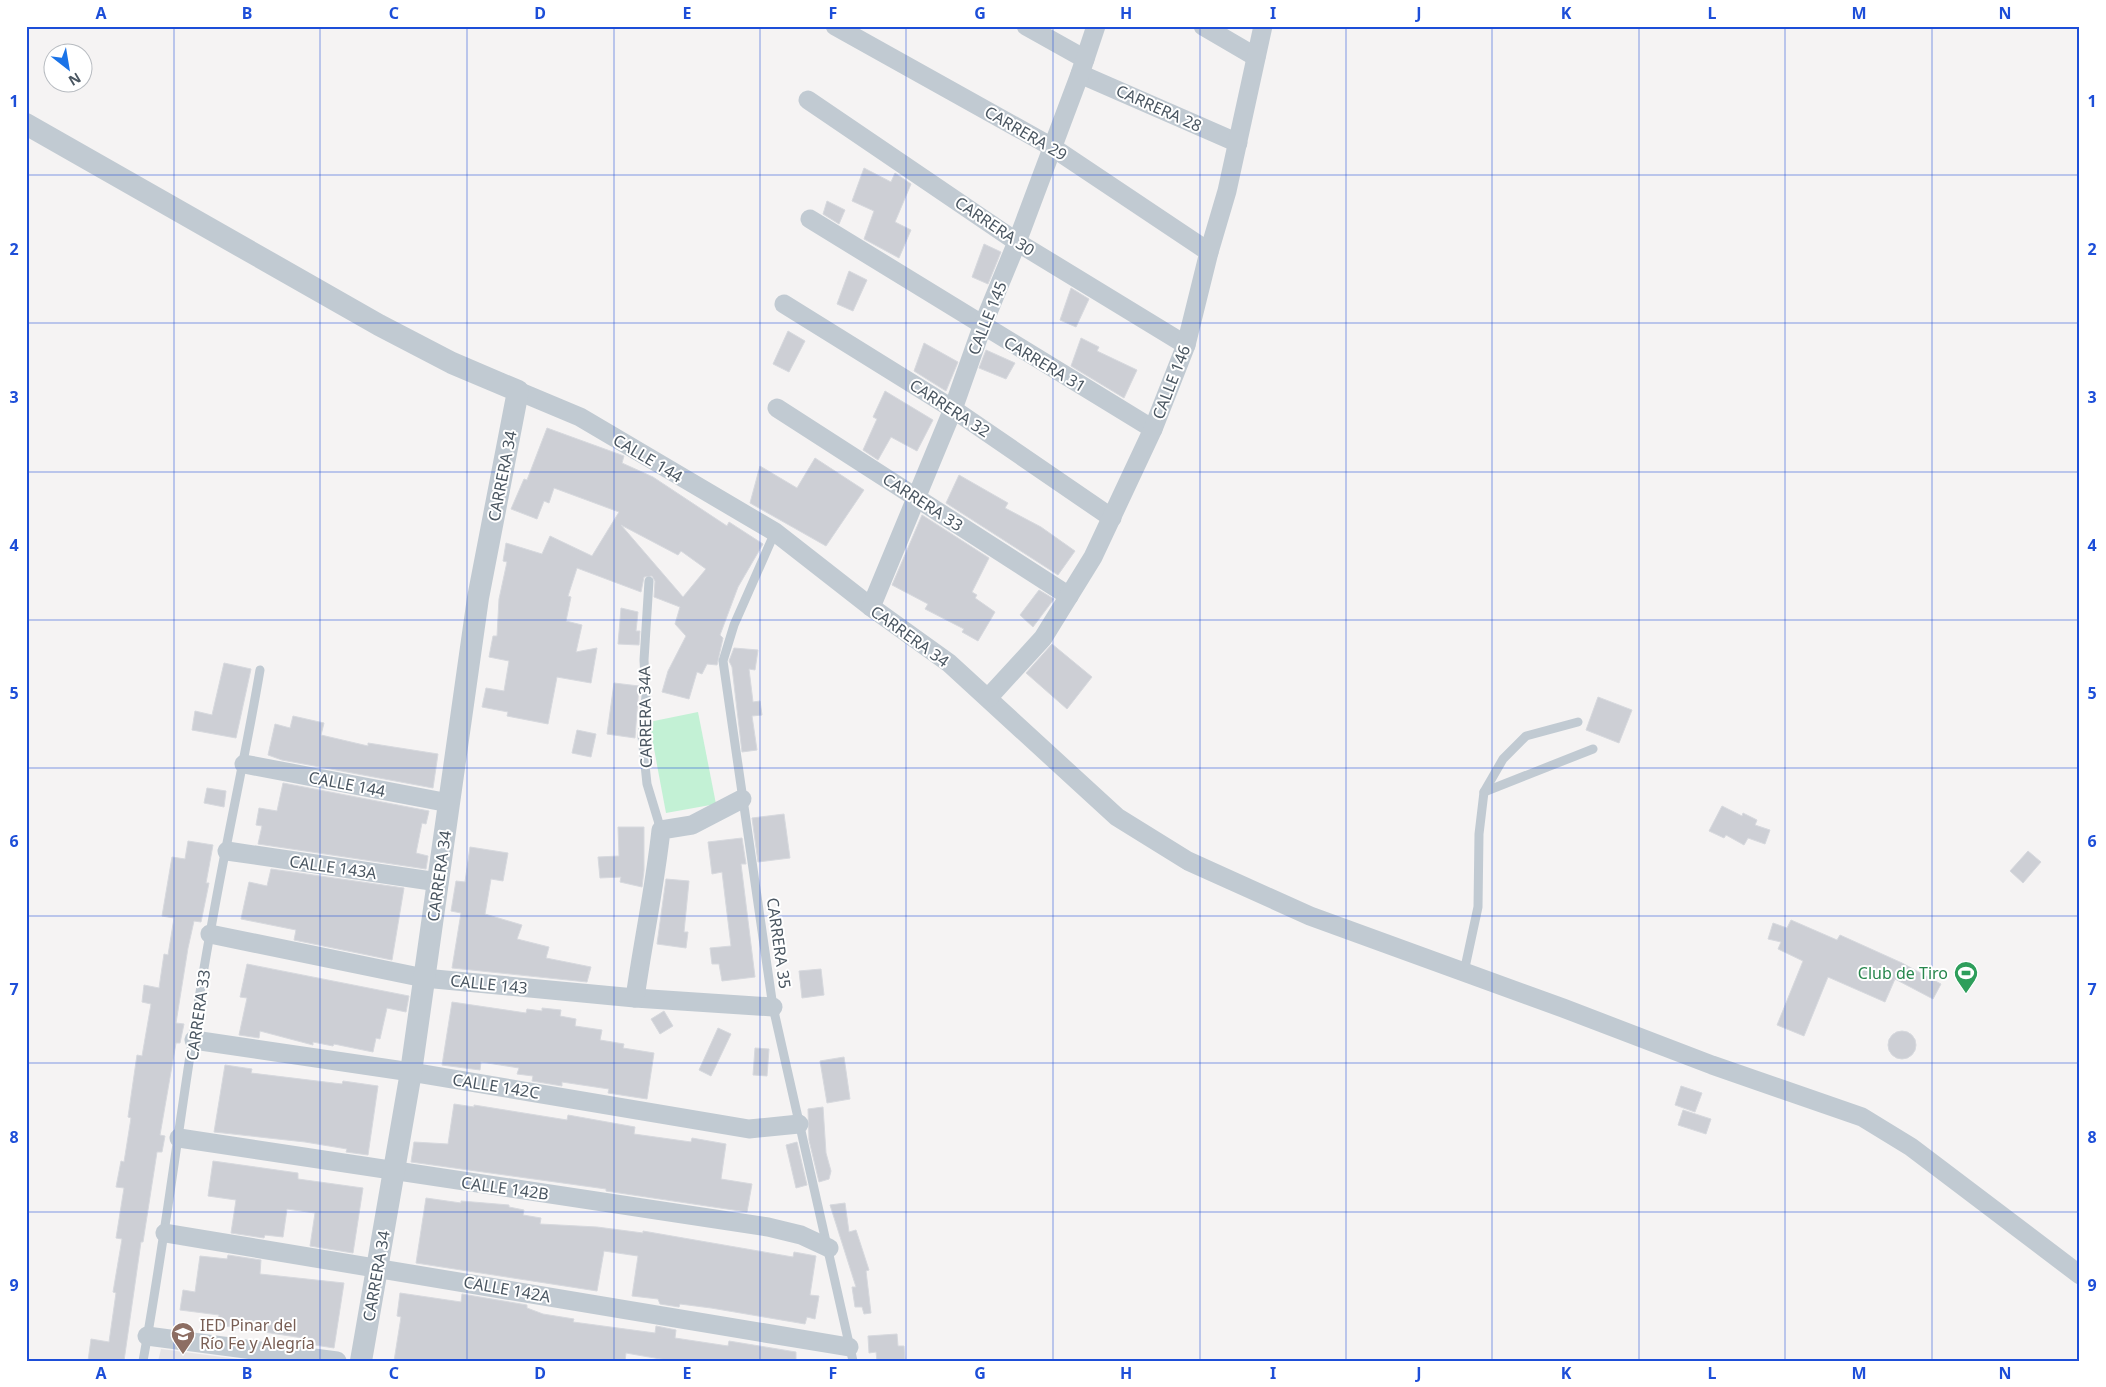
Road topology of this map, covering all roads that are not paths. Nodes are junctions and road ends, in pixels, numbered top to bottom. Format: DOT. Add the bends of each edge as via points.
graph roads {
  1 [pos="835,26"];
  2 [pos="1026,26"];
  3 [pos="1096,26"];
  4 [pos="1203,26"];
  5 [pos="1263,26"];
  6 [pos="1256,57"];
  7 [pos="1083,67"];
  8 [pos="808,100"];
  9 [pos="26,124"];
  10 [pos="1238,143"];
  11 [pos="1052,147"];
  12 [pos="810,220"];
  13 [pos="1017,242"];
  14 [pos="1209,252"];
  15 [pos="784,304"];
  16 [pos="982,327"];
  17 [pos="1186,345"];
  18 [pos="518,391"];
  19 [pos="777,408"];
  20 [pos="953,409"];
  21 [pos="1153,429"];
  22 [pos="916,498"];
  23 [pos="1112,518"];
  24 [pos="775,532"];
  25 [pos="649,581"];
  26 [pos="1069,596"];
  27 [pos="871,608"];
  28 [pos="260,670"];
  29 [pos="988,698"];
  30 [pos="1578,722"];
  31 [pos="1593,749"];
  32 [pos="244,764"];
  33 [pos="1484,792"];
  34 [pos="742,799"];
  35 [pos="449,803"];
  36 [pos="660,830"];
  37 [pos="227,851"];
  38 [pos="438,882"];
  39 [pos="210,934"];
  40 [pos="1464,972"];
  41 [pos="424,978"];
  42 [pos="635,998"];
  43 [pos="773,1007"];
  44 [pos="194,1040"];
  45 [pos="410,1072"];
  46 [pos="798,1124"];
  47 [pos="179,1138"];
  48 [pos="394,1172"];
  49 [pos="165,1234"];
  50 [pos="829,1248"];
  51 [pos="378,1268"];
  52 [pos="2080,1275"];
  53 [pos="147,1336"];
  54 [pos="851,1354"];
  55 [pos="143,1361"];
  56 [pos="337,1361"];
  57 [pos="361,1361"];
  1 -- 11 [label="street, CARRERA 29"];
  2 -- 7 [label="street, CARRERA 28"];
  3 -- 7 [label="street, CALLE 145"];
  4 -- 6 [label="street"];
  5 -- 6 [label="street, CALLE 146"];
  6 -- 10 [label="street, CALLE 146"];
  7 -- 10 [label="street, CARRERA 28"];
  7 -- 11 [label="street, CALLE 145"];
  8 -- 13 [label="street, CARRERA 30"];
  9 -- 18 [label="street" via="379,325 452,363"];
  10 -- 14 [label="street, CALLE 146" via="1228,191"];
  11 -- 13 [label="street, CALLE 145"];
  11 -- 14 [label="street, CARRERA 29"];
  12 -- 16 [label="street, CARRERA 31"];
  13 -- 16 [label="street, CALLE 145"];
  13 -- 17 [label="street, CARRERA 30"];
  14 -- 17 [label="street, CALLE 146"];
  15 -- 20 [label="street, CARRERA 32"];
  16 -- 20 [label="street, CALLE 145"];
  16 -- 21 [label="street, CARRERA 31"];
  17 -- 21 [label="street, CALLE 146"];
  18 -- 24 [label="street, CALLE 144" via="580,417"];
  18 -- 35 [label="street, CARRERA 34" via="478,598"];
  19 -- 22 [label="street, CARRERA 33"];
  20 -- 22 [label="street, CALLE 145"];
  20 -- 23 [label="street, CARRERA 32"];
  21 -- 23 [label="street, CALLE 146"];
  22 -- 26 [label="street, CARRERA 33"];
  22 -- 27 [label="street, CALLE 145"];
  23 -- 26 [label="street, CALLE 146"];
  24 -- 27 [label="street, CARRERA 34"];
  24 -- 34 [label="lane, CARRERA 35" via="734,625 723,661"];
  25 -- 36 [label="lane, CARRERA 34A" via="642,736 647,784"];
  26 -- 29 [label="street, CALLE 146" via="1043,638"];
  27 -- 29 [label="street, CARRERA 34" via="950,663"];
  28 -- 32 [label="lane, CARRERA 33"];
  29 -- 40 [label="street, CARRERA 34" via="1116,817 1188,861 1310,916"];
  30 -- 33 [label="lane" via="1526,736 1502,759"];
  31 -- 33 [label="lane"];
  32 -- 35 [label="street, CALLE 144"];
  32 -- 37 [label="lane, CARRERA 33"];
  33 -- 40 [label="lane" via="1479,834 1478,907"];
  34 -- 36 [label="street" via="692,825"];
  34 -- 43 [label="lane, CARRERA 35"];
  35 -- 38 [label="street, CARRERA 34"];
  36 -- 42 [label="street, CARRERA 34A" via="656,875 643,935"];
  37 -- 38 [label="street, CALLE 143A"];
  37 -- 39 [label="lane, CARRERA 33"];
  38 -- 41 [label="street, CARRERA 34"];
  39 -- 41 [label="street, CALLE 143"];
  39 -- 44 [label="lane, CARRERA 33"];
  40 -- 52 [label="street, CARRERA 34" via="1862,1117 1911,1147"];
  41 -- 42 [label="street, CALLE 143"];
  41 -- 45 [label="street, CARRERA 34"];
  42 -- 43 [label="street, CALLE 143"];
  43 -- 46 [label="lane, CARRERA 35"];
  44 -- 45 [label="street, CALLE 142C"];
  44 -- 47 [label="lane, CARRERA 33"];
  45 -- 46 [label="street, CALLE 142C" via="749,1129"];
  45 -- 48 [label="street, CARRERA 34"];
  46 -- 50 [label="lane, CARRERA 35"];
  47 -- 48 [label="street, CALLE 142B"];
  47 -- 49 [label="lane, CARRERA 33"];
  48 -- 50 [label="street, CALLE 142B" via="768,1227 801,1235"];
  48 -- 51 [label="street, CARRERA 34"];
  49 -- 51 [label="street, CALLE 142A"];
  49 -- 53 [label="lane, CARRERA 33"];
  50 -- 54 [label="lane, CARRERA 35"];
  51 -- 54 [label="street, CALLE 142A"];
  51 -- 57 [label="street, CARRERA 34"];
  53 -- 55 [label="lane, CARRERA 33"];
  53 -- 56 [label="street"];
}
